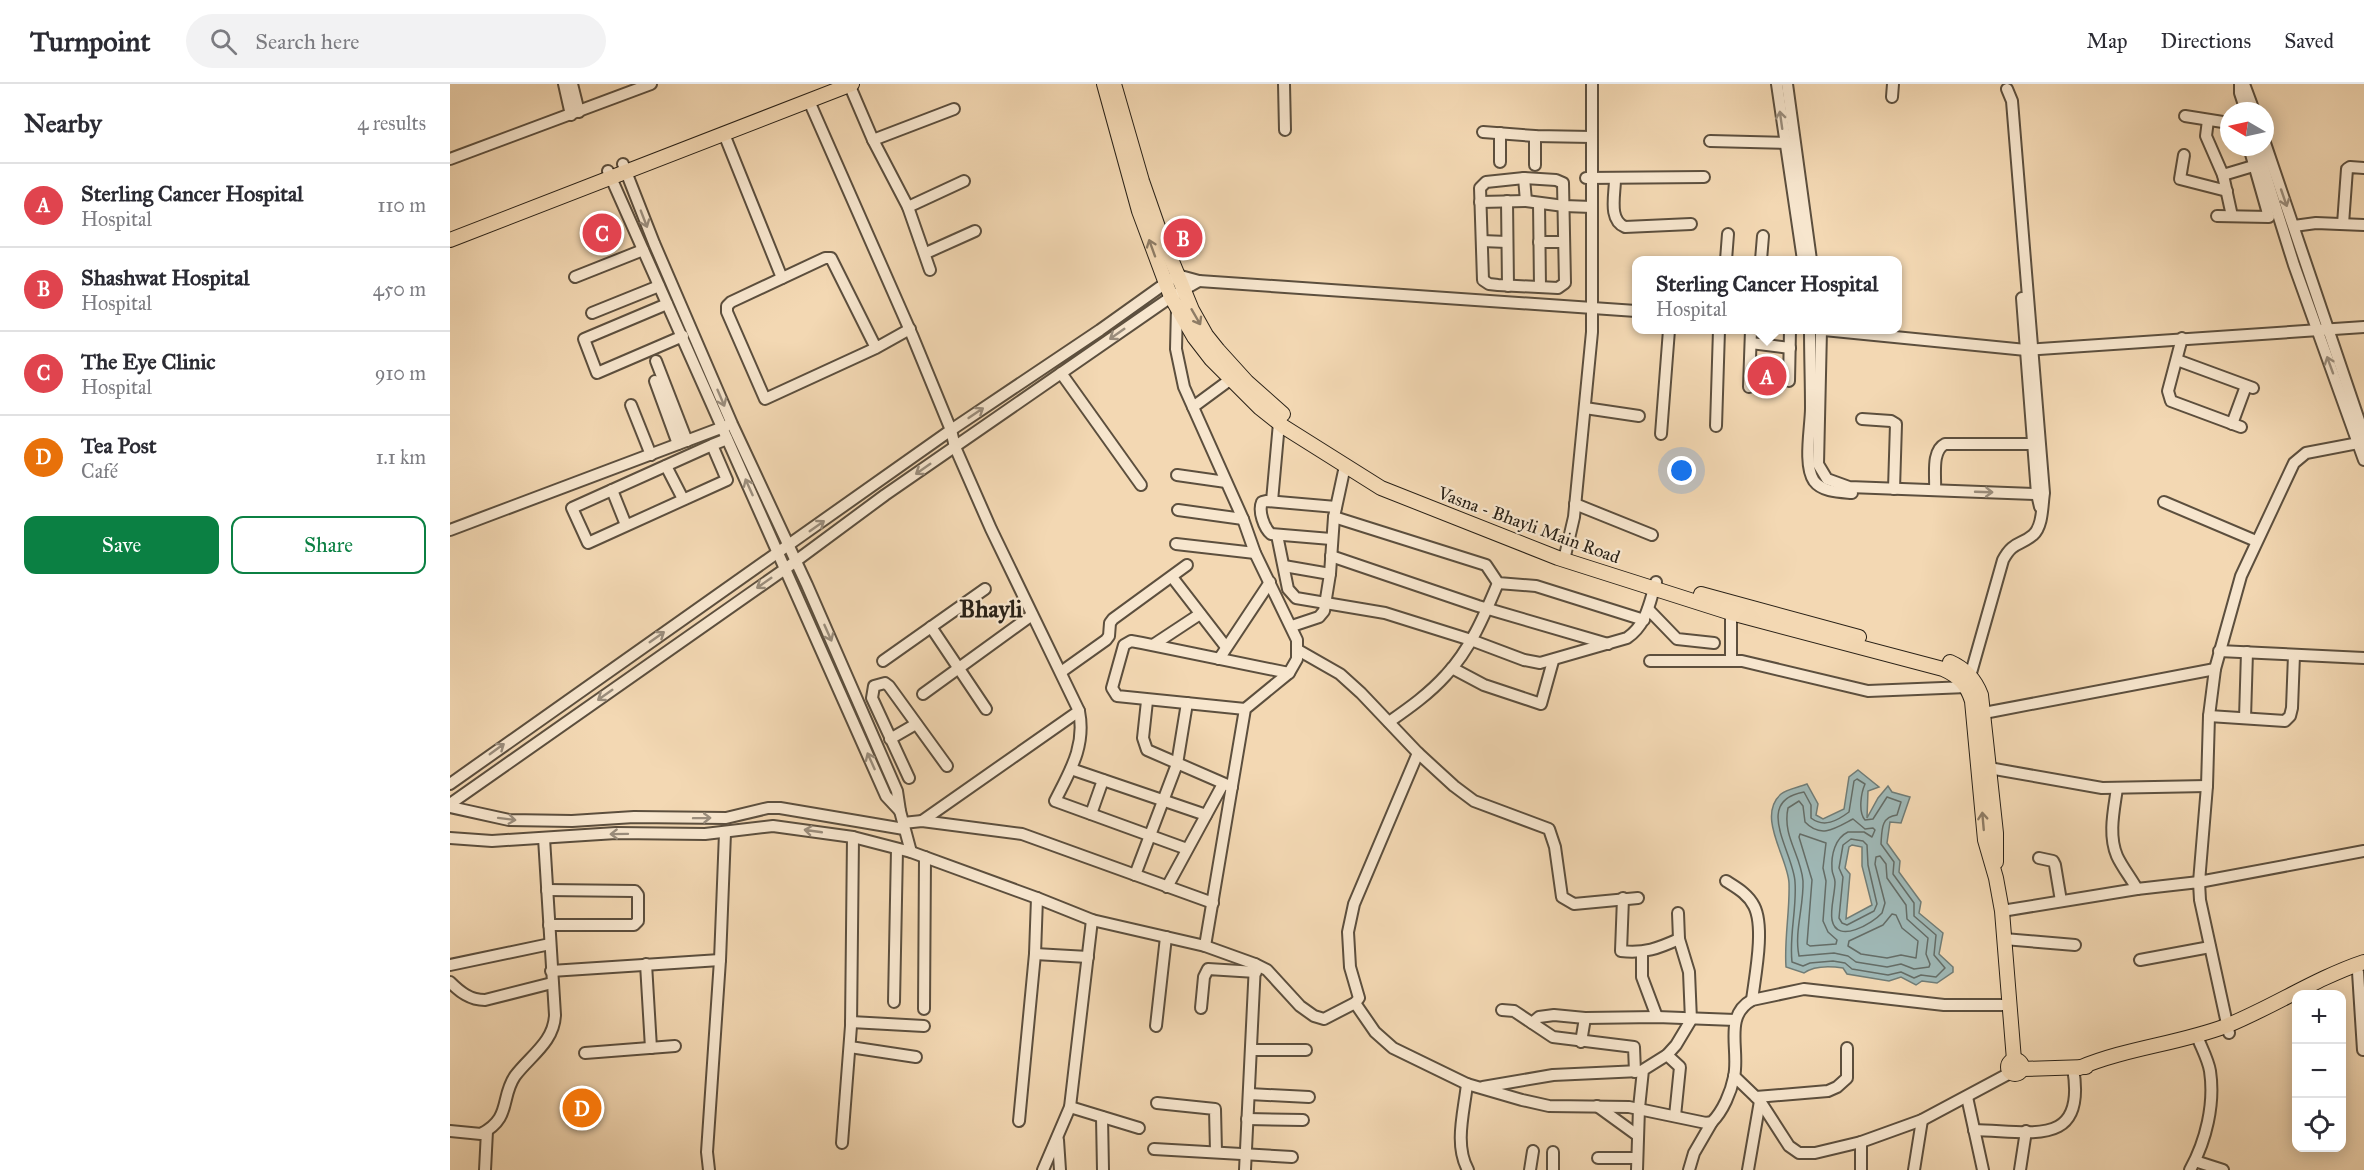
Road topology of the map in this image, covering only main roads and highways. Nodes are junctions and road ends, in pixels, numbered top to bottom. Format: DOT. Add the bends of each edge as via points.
graph roads {
  1 [pos="831,84"];
  2 [pos="850,84"];
  3 [pos="1104,84"];
  4 [pos="1114,84"];
  5 [pos="624,168"];
  6 [pos="609,174"];
  7 [pos="450,232"];
  8 [pos="450,240"];
  9 [pos="1171,279"];
  10 [pos="1177,298"];
  11 [pos="1562,555"];
  12 [pos="1655,586"];
  13 [pos="1969,682"];
  14 [pos="1996,878"];
  15 [pos="2362,967"];
  16 [pos="2320,990"];
  17 [pos="2292,1004"];
  18 [pos="2228,1029"];
  1 -- 5 [label="main road"];
  2 -- 5 [label="main road"];
  9 -- 3 [label="main road, Vasna - Bhayli Main Road, one-way" via="1139,211"];
  4 -- 9 [label="main road, Vasna - Bhayli Main Road"];
  5 -- 6 [label="main road"];
  6 -- 7 [label="main road"];
  6 -- 8 [label="main road"];
  9 -- 10 [label="main road, Vasna - Bhayli Main Road"];
  10 -- 11 [label="main road, Vasna - Bhayli Main Road, one-way" via="1247,382 1291,420 1385,480"];
  10 -- 11 [label="main road, Vasna - Bhayli Main Road" via="1194,337 1231,379 1280,423 1381,488"];
  11 -- 12 [label="main road, Vasna - Bhayli Main Road"];
  12 -- 13 [label="main road, Vasna - Bhayli Main Road" via="1731,613 1943,669"];
  12 -- 13 [label="main road, Vasna - Bhayli Main Road" via="1945,661 1960,667"];
  14 -- 13 [label="main road, one-way" via="1985,840"];
  13 -- 14 [label="main road" via="1981,695 1984,713 1996,833"];
  14 -- 18 [label="main road" via="2016,1068 2111,1065"];
  15 -- 16 [label="main road"];
  15 -- 18 [label="main road"];
  17 -- 18 [label="main road"];
}
